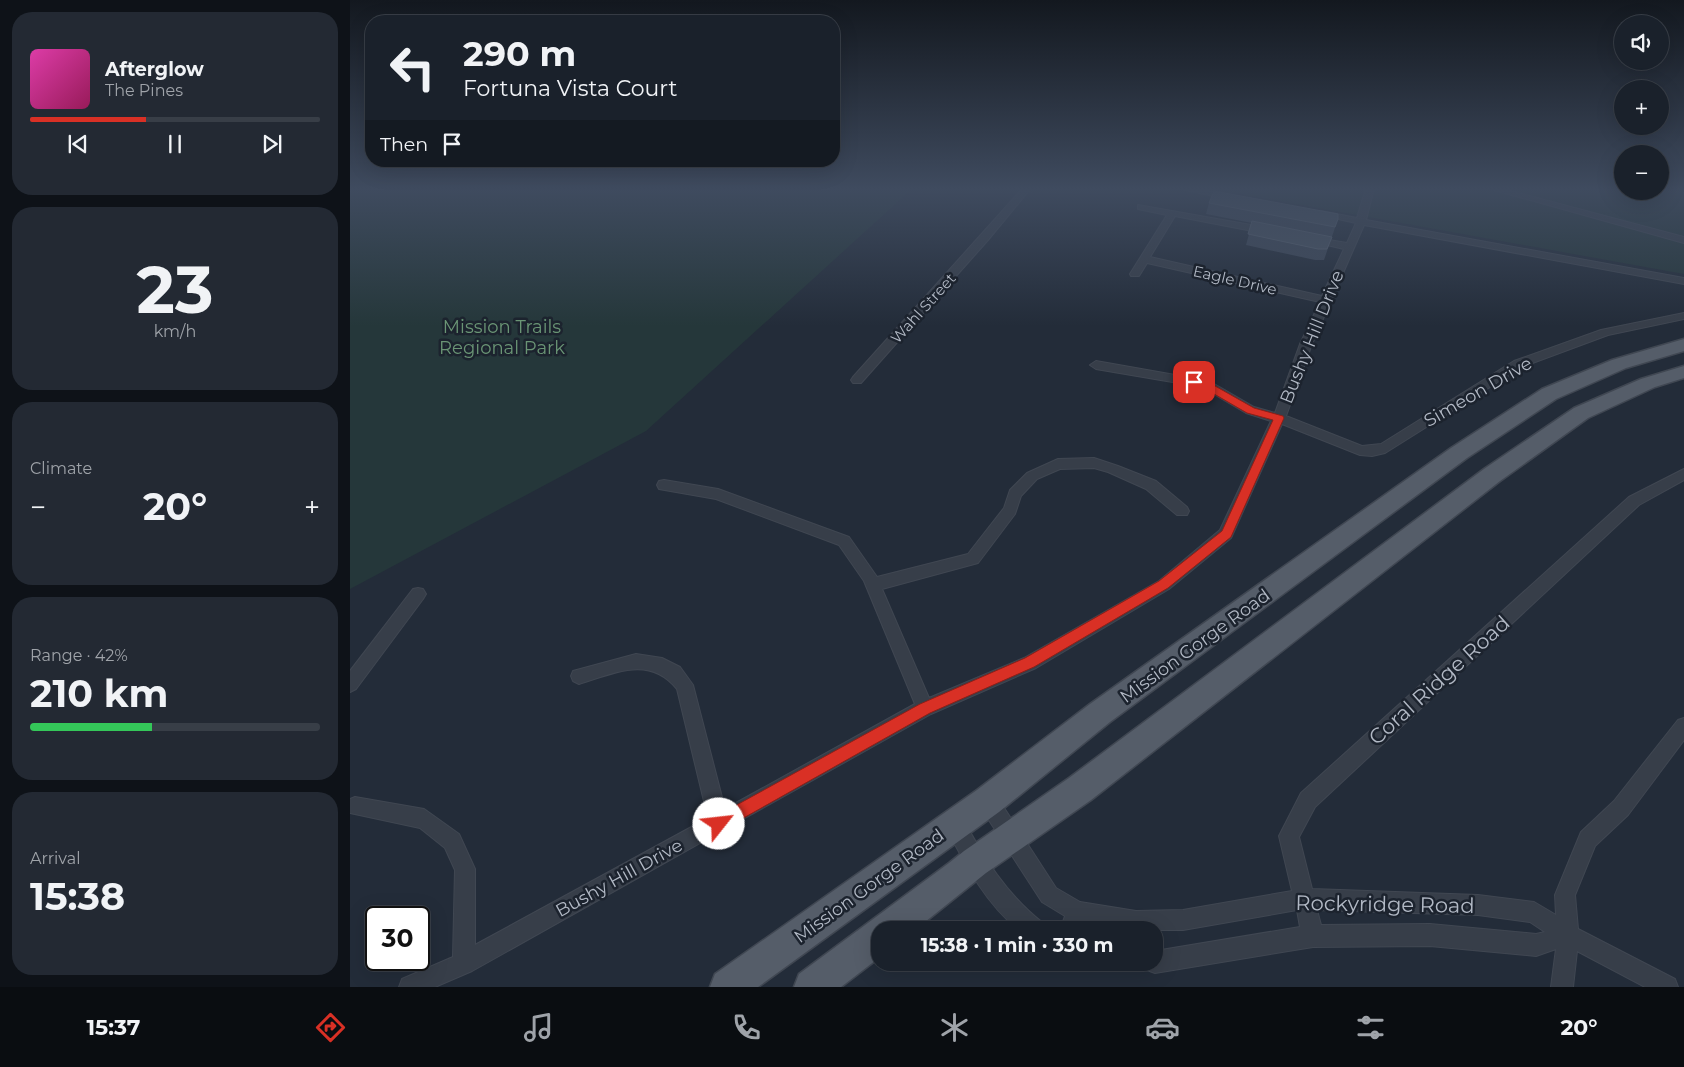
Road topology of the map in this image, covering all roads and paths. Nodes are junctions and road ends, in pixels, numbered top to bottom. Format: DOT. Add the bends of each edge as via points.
graph roads {
  1 [pos="988,234"];
  2 [pos="1159,234"];
  3 [pos="1356,234"];
  4 [pos="1427,234"];
  5 [pos="1662,234"];
  6 [pos="1303,238"];
  7 [pos="1684,240"];
  8 [pos="1350,247"];
  9 [pos="1144,259"];
  10 [pos="1134,274"];
  11 [pos="1684,281"];
  12 [pos="1326,300"];
  13 [pos="1684,316"];
  14 [pos="1684,345"];
  15 [pos="1096,365"];
  16 [pos="1684,372"];
  17 [pos="857,380"];
  18 [pos="1279,418"];
  19 [pos="1684,474"];
  20 [pos="664,485"];
  21 [pos="1182,511"];
  22 [pos="872,586"];
  23 [pos="418,594"];
  24 [pos="579,676"];
  25 [pos="350,684"];
  26 [pos="925,708"];
  27 [pos="1684,726"];
  28 [pos="988,801"];
  29 [pos="355,806"];
  30 [pos="719,824"];
  31 [pos="955,824"];
  32 [pos="1011,836"];
  33 [pos="975,862"];
  34 [pos="1303,899"];
  35 [pos="899,921"];
  36 [pos="1022,921"];
  37 [pos="1074,921"];
  38 [pos="1160,921"];
  39 [pos="1568,934"];
  40 [pos="1313,936"];
  41 [pos="871,943"];
  42 [pos="1163,961"];
  43 [pos="464,962"];
  44 [pos="410,987"];
  45 [pos="728,987"];
  46 [pos="812,987"];
  47 [pos="1562,987"];
  48 [pos="1667,987"];
  1 -- 17 [label="street, Wahl Street"];
  2 -- 9 [label="street"];
  3 -- 8 [label="street, Bushy Hill Drive"];
  4 -- 11 [label="street"];
  5 -- 7 [label="street"];
  6 -- 8 [label="street"];
  8 -- 12 [label="street, Bushy Hill Drive"];
  9 -- 10 [label="street"];
  9 -- 12 [label="street, Eagle Drive"];
  12 -- 18 [label="street, Bushy Hill Drive"];
  13 -- 18 [label="street, Simeon Drive" via="1605,332 1518,364 1379,450 1360,450"];
  14 -- 28 [label="main road, Mission Gorge Road" via="1619,364 1558,390 1500,426 1100,713"];
  15 -- 18 [label="street, Simeon Drive" via="1205,384 1250,410"];
  16 -- 32 [label="main road" via="1648,383 1581,413 1492,474 1080,789"];
  18 -- 26 [label="street, Bushy Hill Drive" via="1226,534 1164,585 1030,662"];
  19 -- 34 [label="street, Coral Ridge Road" via="1634,500 1600,535 1308,800 1289,836"];
  20 -- 22 [label="street" via="718,494 844,540"];
  21 -- 22 [label="street" via="1151,486 1113,470 1094,464 1058,464 1032,476 1015,494 1010,510 973,559 889,578"];
  22 -- 26 [label="street"];
  23 -- 25 [label="street"];
  24 -- 30 [label="street" via="639,660 657,662 678,675 685,685"];
  26 -- 30 [label="street, Bushy Hill Drive"];
  27 -- 39 [label="street" via="1621,808 1588,839 1565,896"];
  28 -- 31 [label="main road, Mission Gorge Road"];
  28 -- 32 [label="street, Rockyridge Road"];
  29 -- 43 [label="street" via="424,819 452,841 465,869"];
  30 -- 43 [label="street, Bushy Hill Drive"];
  31 -- 33 [label="street"];
  31 -- 45 [label="main road, Mission Gorge Road"];
  32 -- 33 [label="main road"];
  32 -- 37 [label="street, Rockyridge Road" via="1049,895"];
  33 -- 35 [label="main road"];
  33 -- 36 [label="street"];
  34 -- 38 [label="street, Rockyridge Road" via="1183,920"];
  34 -- 39 [label="street, Rockyridge Road" via="1478,904 1534,912"];
  34 -- 40 [label="street, Coral Ridge Road"];
  39 -- 40 [label="street, Rockyridge Road" via="1536,945 1430,935"];
  39 -- 47 [label="street"];
  39 -- 48 [label="street, Rockyridge Road"];
  40 -- 42 [label="street, Rockyridge Road"];
  41 -- 46 [label="main road"];
  43 -- 44 [label="street, Bushy Hill Drive"];
}
